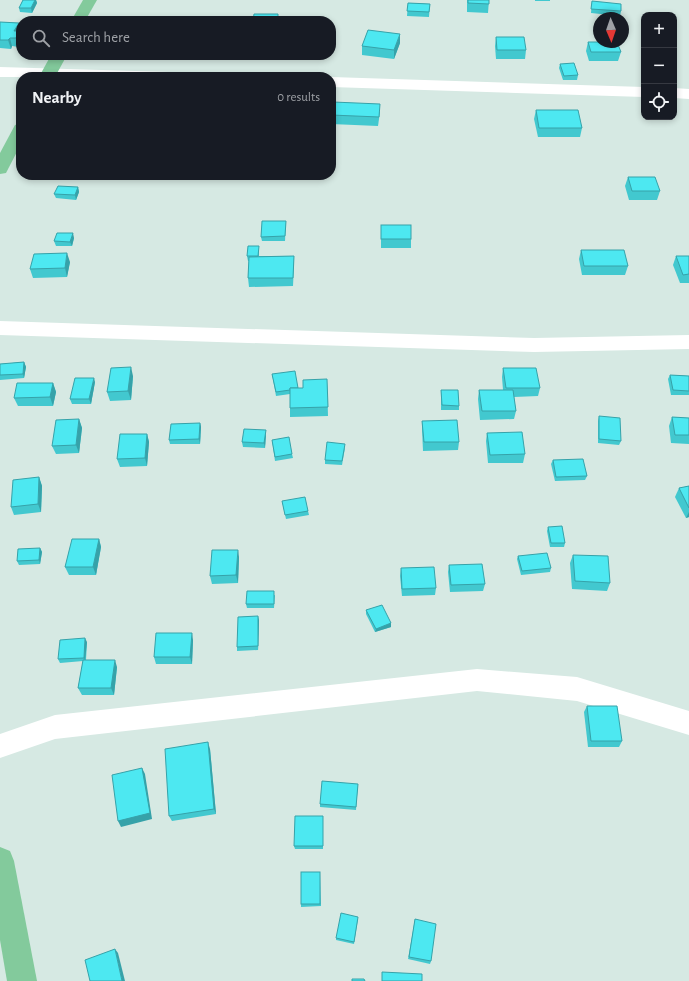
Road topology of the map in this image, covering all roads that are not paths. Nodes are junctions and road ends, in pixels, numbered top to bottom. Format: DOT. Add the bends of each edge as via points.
graph roads {
  1 [pos="90,0"];
  2 [pos="81,16"];
  3 [pos="56,60"];
  4 [pos="0,72"];
  5 [pos="50,72"];
  6 [pos="16,73"];
  7 [pos="336,82"];
  8 [pos="641,92"];
  9 [pos="677,93"];
  10 [pos="689,94"];
  11 [pos="16,138"];
  12 [pos="0,168"];
  13 [pos="0,328"];
  14 [pos="689,342"];
  15 [pos="689,723"];
  16 [pos="0,746"];
  17 [pos="0,861"];
  18 [pos="22,981"];
  1 -- 2 [label="main road"];
  3 -- 5 [label="main road"];
  4 -- 6 [label="street"];
  7 -- 8 [label="street"];
  9 -- 10 [label="street"];
  11 -- 12 [label="main road"];
  13 -- 14 [label="street" via="534,345"];
  15 -- 16 [label="street" via="577,689 477,680 55,727"];
  17 -- 18 [label="main road"];
}
